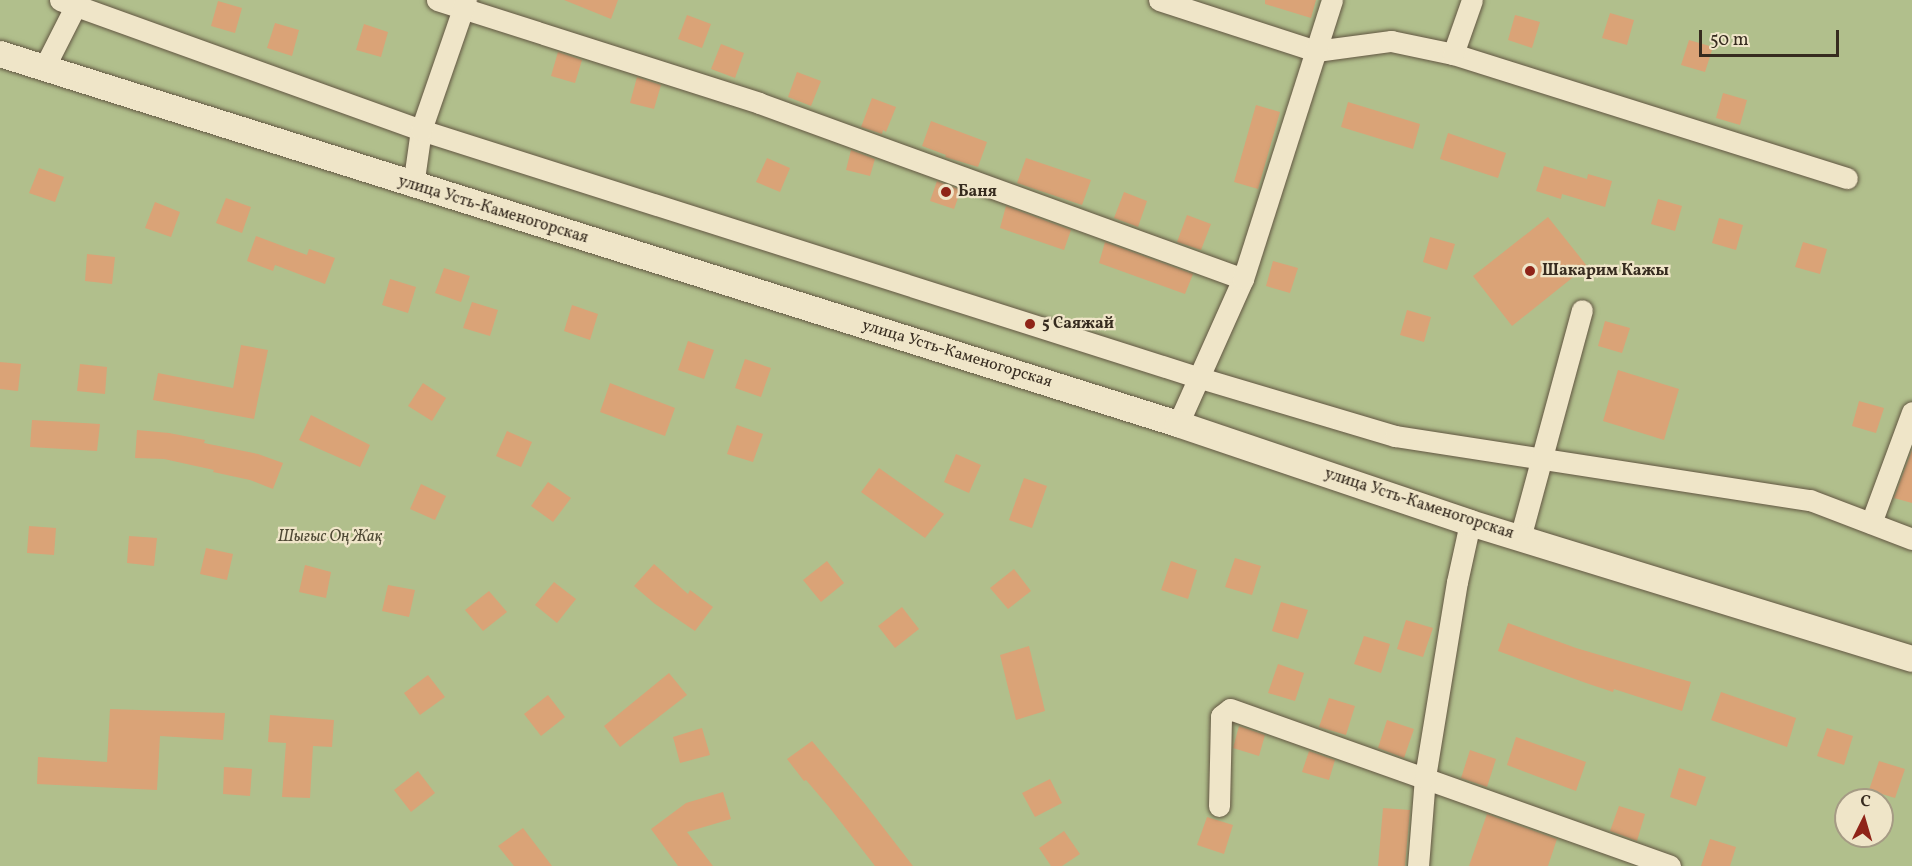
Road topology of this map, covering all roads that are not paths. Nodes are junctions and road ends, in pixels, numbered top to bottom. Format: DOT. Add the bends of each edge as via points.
graph roads {
  1 [pos="437,0"];
  2 [pos="1159,0"];
  3 [pos="1332,0"];
  4 [pos="1472,0"];
  5 [pos="68,3"];
  6 [pos="465,4"];
  7 [pos="1316,51"];
  8 [pos="0,54"];
  9 [pos="1453,54"];
  10 [pos="44,68"];
  11 [pos="421,130"];
  12 [pos="1847,178"];
  13 [pos="413,186"];
  14 [pos="1243,279"];
  15 [pos="1582,310"];
  16 [pos="1197,377"];
  17 [pos="1912,412"];
  18 [pos="1179,424"];
  19 [pos="1540,460"];
  20 [pos="1470,523"];
  21 [pos="1871,523"];
  22 [pos="1520,538"];
  23 [pos="1912,539"];
  24 [pos="1912,659"];
  25 [pos="1425,777"];
  26 [pos="1219,806"];
  27 [pos="1418,866"];
  28 [pos="1670,866"];
  1 -- 6 [label="street"];
  2 -- 7 [label="street"];
  3 -- 7 [label="street"];
  4 -- 9 [label="street"];
  5 -- 10 [label="street"];
  5 -- 11 [label="street"];
  6 -- 11 [label="street"];
  6 -- 14 [label="street" via="759,103"];
  7 -- 9 [label="street" via="1391,41"];
  7 -- 14 [label="street"];
  8 -- 10 [label="street, улица Усть-Каменогорская"];
  9 -- 12 [label="street"];
  10 -- 13 [label="street, улица Усть-Каменогорская"];
  11 -- 13 [label="street"];
  11 -- 16 [label="street"];
  13 -- 18 [label="street, улица Усть-Каменогорская"];
  14 -- 16 [label="street"];
  15 -- 19 [label="street"];
  16 -- 18 [label="street"];
  16 -- 19 [label="street" via="1395,436"];
  17 -- 21 [label="street"];
  18 -- 20 [label="street, улица Усть-Каменогорская"];
  19 -- 21 [label="street" via="1810,500"];
  19 -- 22 [label="street"];
  20 -- 22 [label="street, улица Усть-Каменогорская"];
  20 -- 25 [label="street" via="1456,582"];
  21 -- 23 [label="street"];
  22 -- 24 [label="street, улица Усть-Каменогорская"];
  25 -- 26 [label="street" via="1230,709 1221,716"];
  25 -- 27 [label="street"];
  25 -- 28 [label="street"];
}
